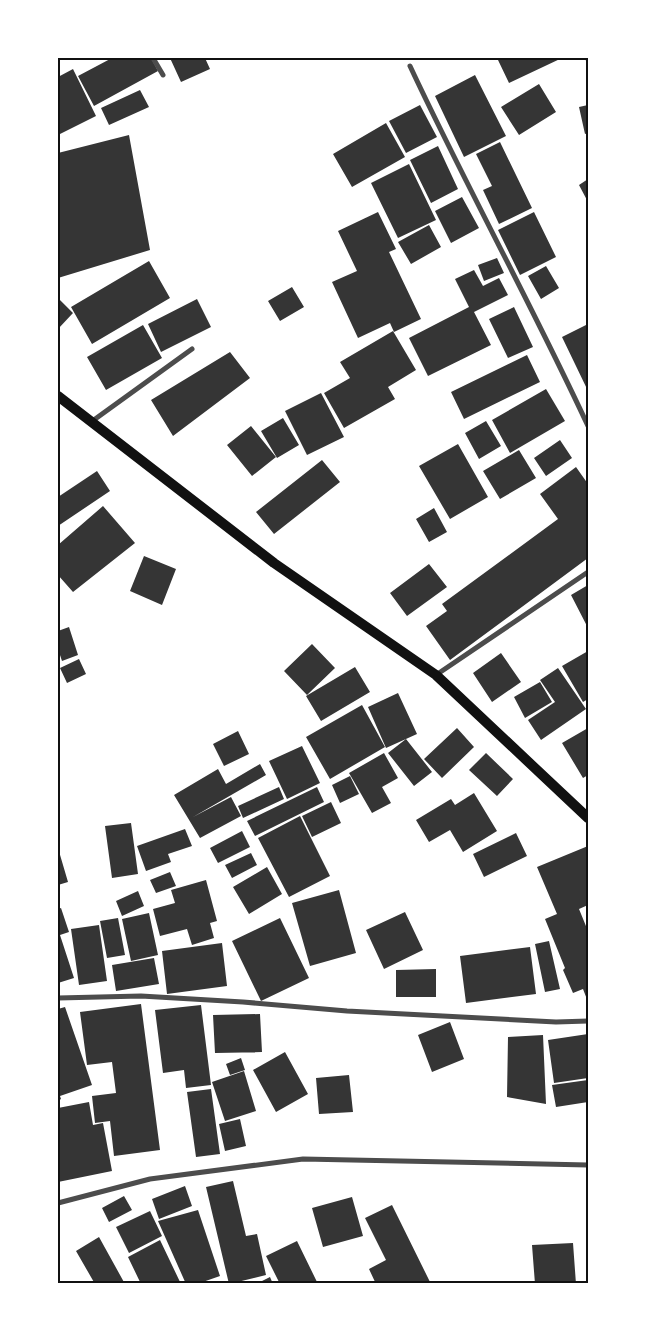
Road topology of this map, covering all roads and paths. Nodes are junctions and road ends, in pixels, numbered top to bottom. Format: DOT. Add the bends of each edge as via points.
graph roads {
  1 [pos="153,58"];
  2 [pos="410,66"];
  3 [pos="163,75"];
  4 [pos="192,349"];
  5 [pos="58,396"];
  6 [pos="91,422"];
  7 [pos="588,426"];
  8 [pos="588,572"];
  9 [pos="436,675"];
  10 [pos="588,818"];
  11 [pos="58,998"];
  12 [pos="588,1021"];
  13 [pos="588,1165"];
  14 [pos="58,1203"];
  1 -- 3 [label="street"];
  2 -- 7 [label="street"];
  4 -- 6 [label="street"];
  5 -- 6 [label="main road"];
  6 -- 9 [label="main road" via="274,562"];
  8 -- 9 [label="street"];
  9 -- 10 [label="main road"];
  11 -- 12 [label="street" via="141,996 347,1011"];
  13 -- 14 [label="street" via="303,1159 150,1179"];
}
